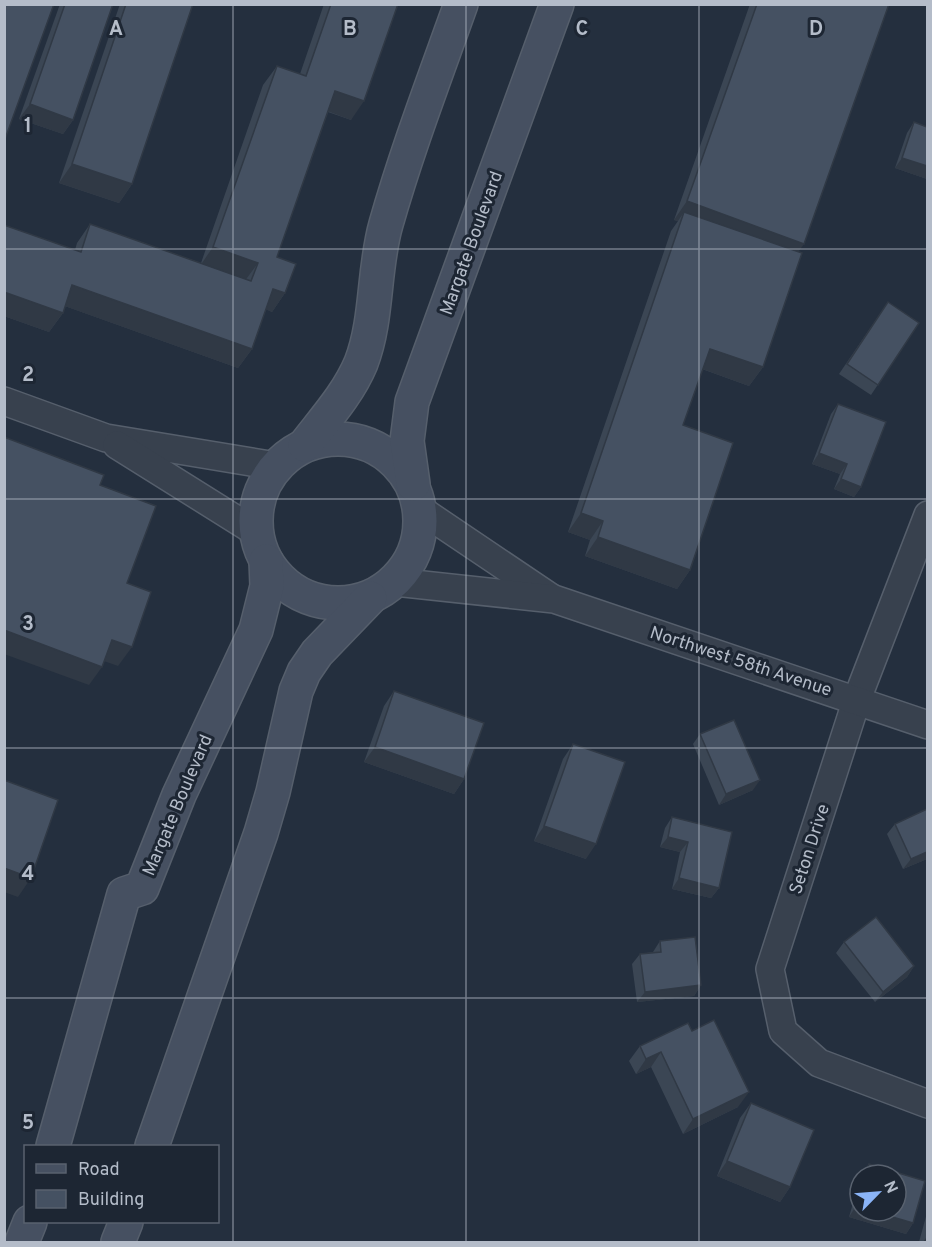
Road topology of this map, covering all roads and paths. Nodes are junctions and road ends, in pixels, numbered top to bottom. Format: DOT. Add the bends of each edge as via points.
graph roads {
  1 [pos="461,4"];
  2 [pos="557,4"];
  3 [pos="4,401"];
  4 [pos="106,438"];
  5 [pos="304,445"];
  6 [pos="276,466"];
  7 [pos="417,497"];
  8 [pos="927,515"];
  9 [pos="261,546"];
  10 [pos="383,590"];
  11 [pos="554,599"];
  12 [pos="857,699"];
  13 [pos="927,724"];
  14 [pos="927,1104"];
  15 [pos="53,1145"];
  16 [pos="152,1145"];
  17 [pos="29,1223"];
  18 [pos="40,1223"];
  19 [pos="125,1223"];
  20 [pos="22,1242"];
  21 [pos="41,1242"];
  22 [pos="118,1242"];
  1 -- 5 [label="street" via="386,223 361,363 350,385"];
  2 -- 7 [label="street, Margate Boulevard" via="412,402 407,441"];
  3 -- 4 [label="street"];
  4 -- 6 [label="street"];
  4 -- 9 [label="street"];
  5 -- 6 [label="street"];
  5 -- 7 [label="street" via="354,439 378,448 398,464"];
  6 -- 9 [label="street" via="263,485 256,509"];
  7 -- 10 [label="street" via="420,536 411,561"];
  7 -- 11 [label="street, Northwest 58th Avenue"];
  8 -- 12 [label="street, Seton Drive"];
  9 -- 10 [label="street" via="278,577 311,599 351,603"];
  9 -- 15 [label="street, Margate Boulevard" via="267,586 256,630 179,795 142,888 124,894"];
  10 -- 11 [label="street, Northwest 58th Avenue"];
  10 -- 16 [label="street" via="317,653 304,672 261,833"];
  11 -- 12 [label="street, Northwest 58th Avenue"];
  12 -- 13 [label="street, Northwest 58th Avenue"];
  12 -- 14 [label="street, Seton Drive" via="770,969 783,1031 819,1063"];
  17 -- 20 [label="street"];
  18 -- 21 [label="street"];
  19 -- 22 [label="street"];
}
